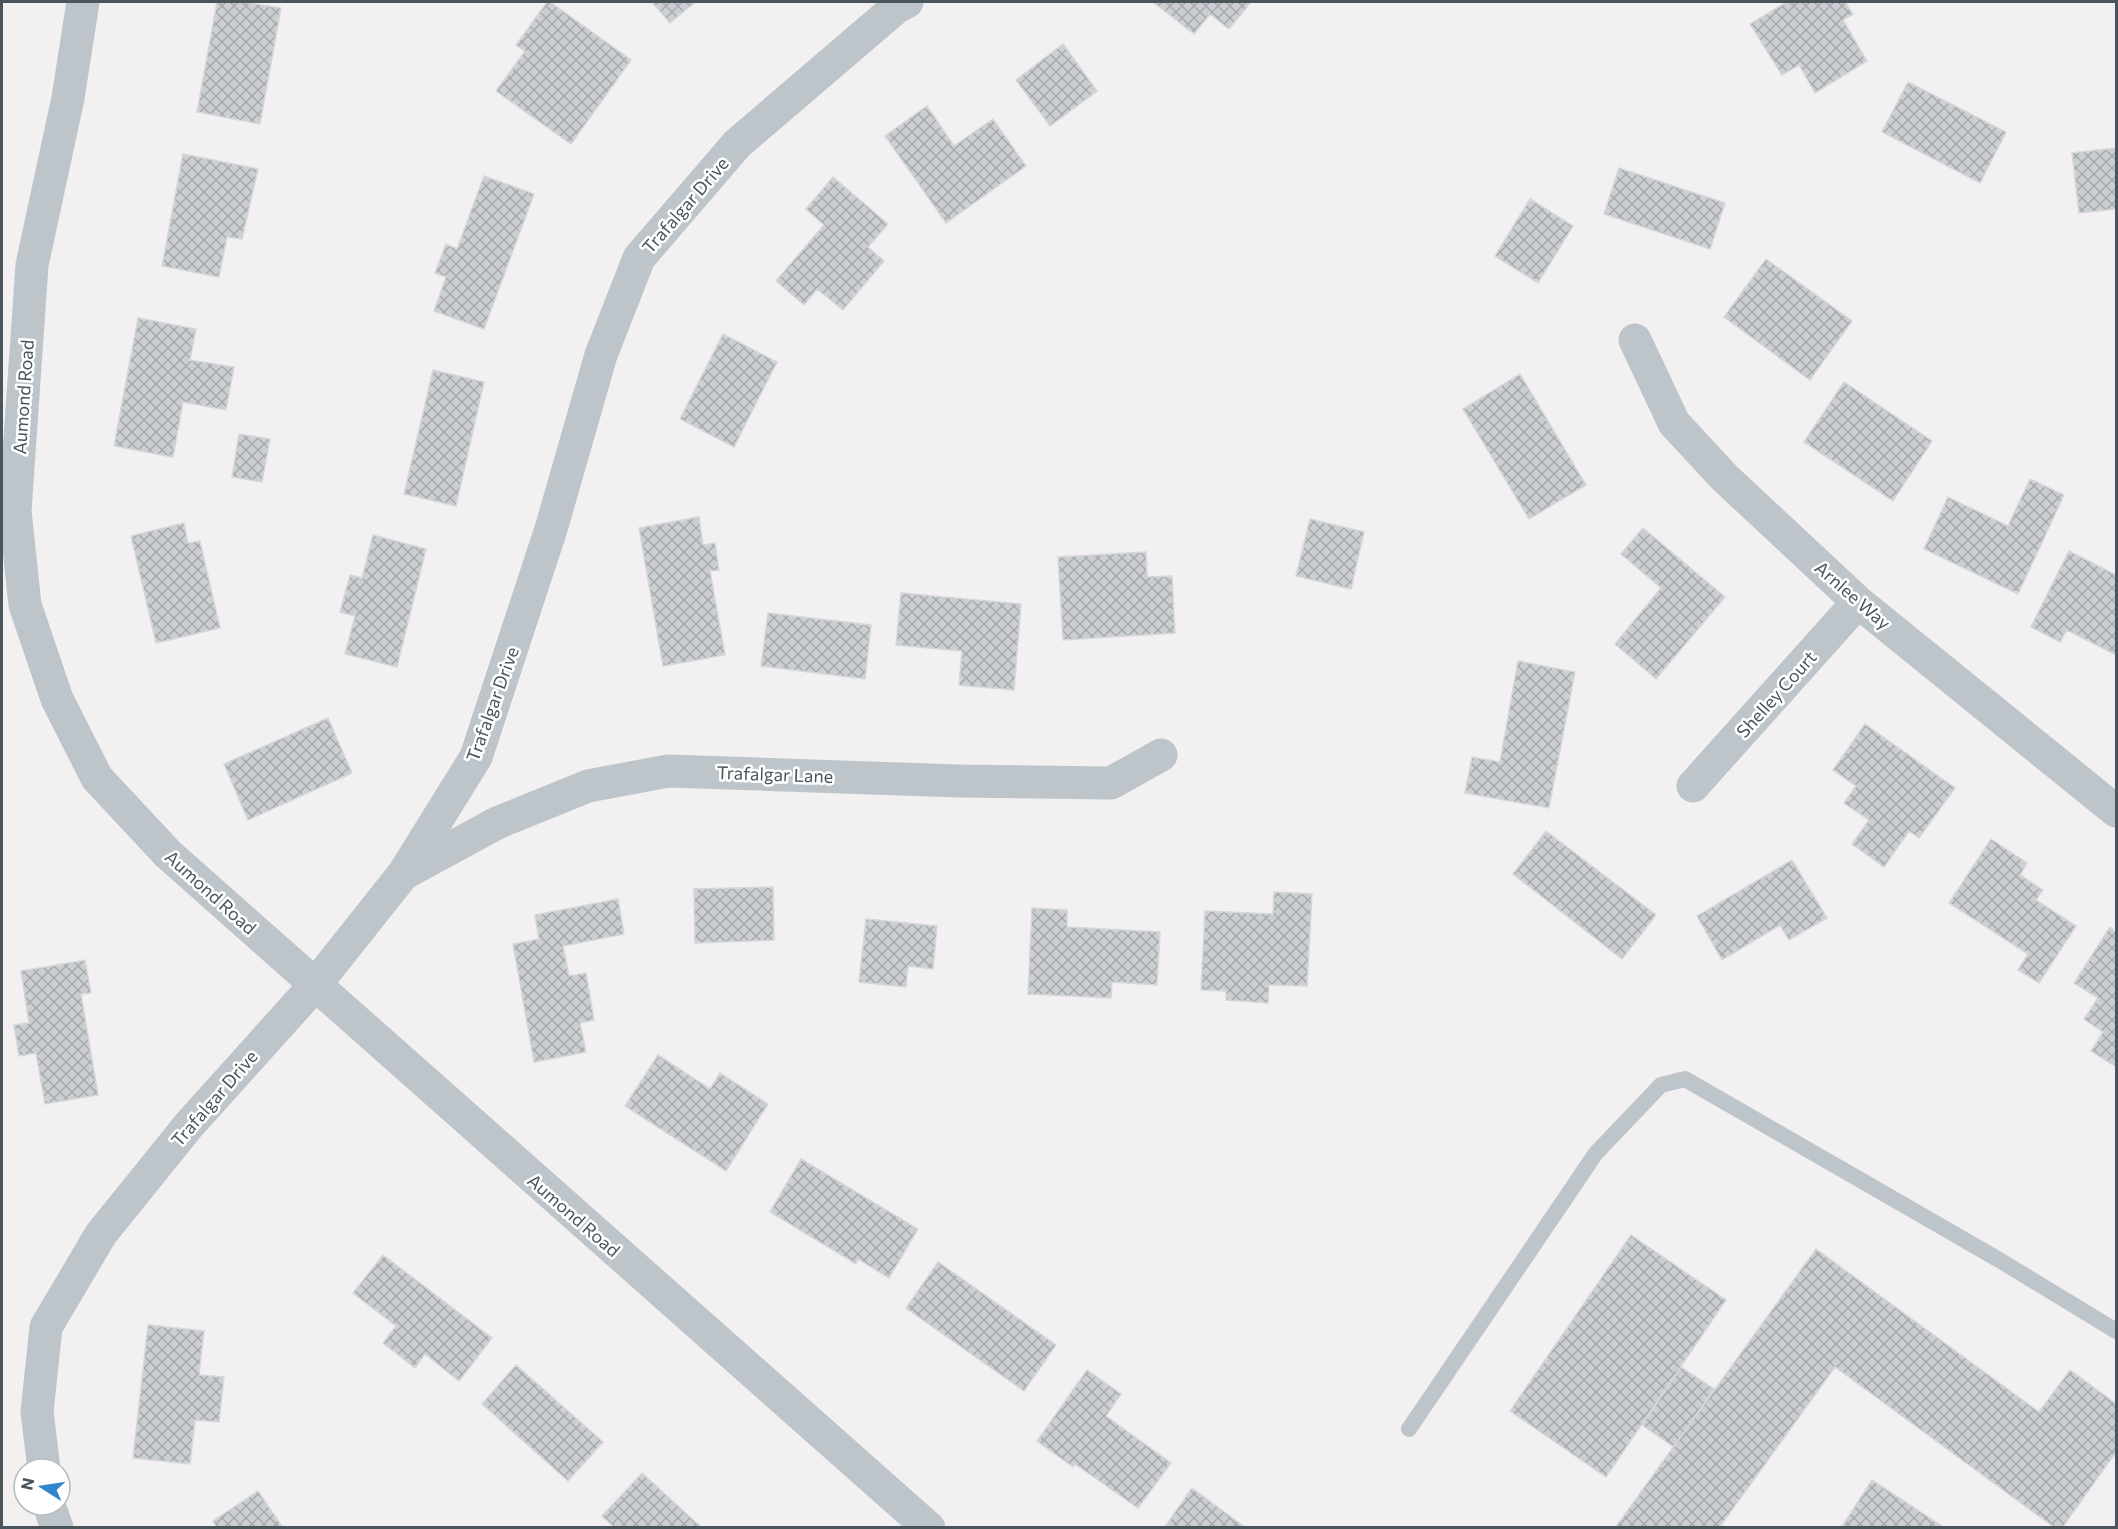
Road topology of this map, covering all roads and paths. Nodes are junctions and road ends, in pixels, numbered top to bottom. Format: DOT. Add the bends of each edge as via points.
graph roads {
  1 [pos="83,2"];
  2 [pos="906,2"];
  3 [pos="1635,340"];
  4 [pos="1858,602"];
  5 [pos="1161,754"];
  6 [pos="1693,786"];
  7 [pos="2116,811"];
  8 [pos="404,873"];
  9 [pos="315,986"];
  10 [pos="2116,1331"];
  11 [pos="1409,1429"];
  12 [pos="43,1457"];
  13 [pos="929,1527"];
  1 -- 9 [label="street, Aumond Road" via="68,98 32,265 15,511 25,605 57,699 97,778 168,854"];
  2 -- 8 [label="street, Trafalgar Drive" via="738,144 639,258 601,355 551,529 476,757"];
  3 -- 4 [label="street, Arnlee Way" via="1674,423 1724,477"];
  4 -- 6 [label="street, Shelley Court"];
  4 -- 7 [label="street, Arnlee Way"];
  5 -- 8 [label="street, Trafalgar Lane" via="1111,783 668,771 588,786 497,823"];
  8 -- 9 [label="street, Trafalgar Drive"];
  9 -- 12 [label="street, Trafalgar Drive" via="189,1125 101,1234 46,1327 37,1412"];
  9 -- 13 [label="street, Aumond Road"];
  10 -- 11 [label="lane" via="1685,1079 1661,1085 1596,1153"];
}
